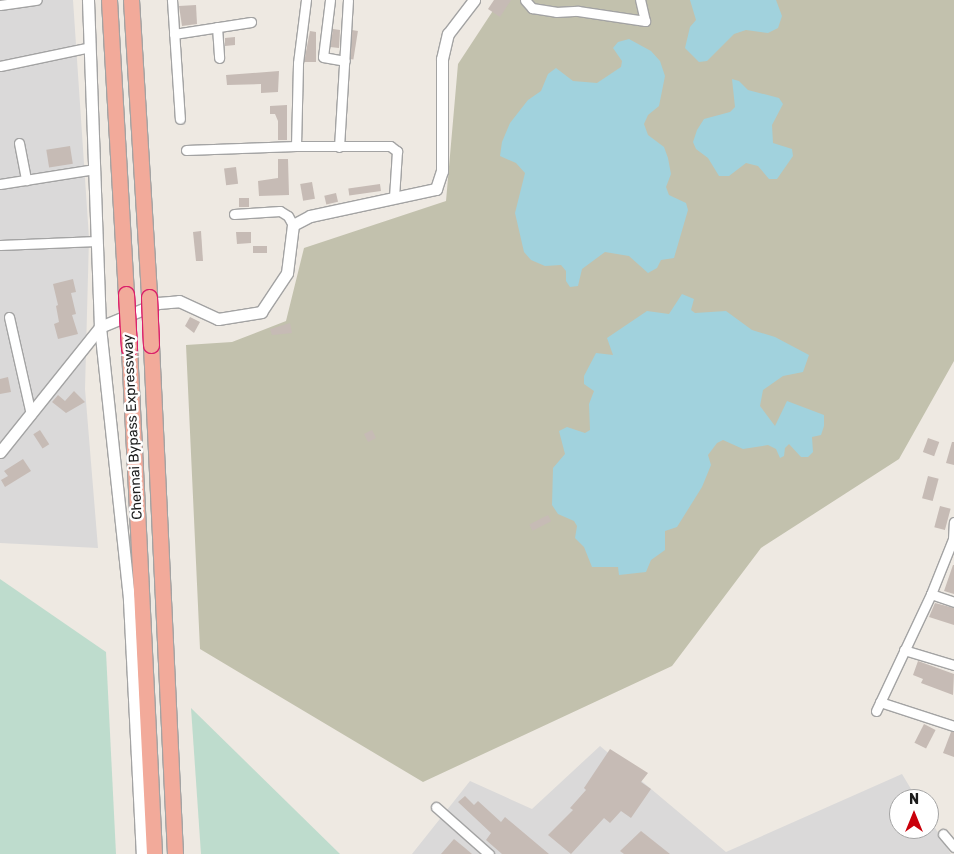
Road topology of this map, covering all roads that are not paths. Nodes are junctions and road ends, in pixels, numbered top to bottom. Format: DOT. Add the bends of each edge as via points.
graph roads {
  1 [pos="37,0"];
  2 [pos="88,0"];
  3 [pos="109,0"];
  4 [pos="131,0"];
  5 [pos="172,0"];
  6 [pos="306,0"];
  7 [pos="330,0"];
  8 [pos="348,0"];
  9 [pos="474,0"];
  10 [pos="525,0"];
  11 [pos="640,0"];
  12 [pos="0,4"];
  13 [pos="251,22"];
  14 [pos="217,27"];
  15 [pos="174,34"];
  16 [pos="90,47"];
  17 [pos="219,58"];
  18 [pos="344,61"];
  19 [pos="0,66"];
  20 [pos="180,118"];
  21 [pos="19,143"];
  22 [pos="296,146"];
  23 [pos="339,146"];
  24 [pos="186,150"];
  25 [pos="95,169"];
  26 [pos="26,180"];
  27 [pos="0,184"];
  28 [pos="394,198"];
  29 [pos="234,214"];
  30 [pos="293,225"];
  31 [pos="97,241"];
  32 [pos="0,245"];
  33 [pos="9,317"];
  34 [pos="100,327"];
  35 [pos="31,415"];
  36 [pos="0,452"];
  37 [pos="954,522"];
  38 [pos="953,540"];
  39 [pos="930,594"];
  40 [pos="135,600"];
  41 [pos="954,602"];
  42 [pos="904,650"];
  43 [pos="954,665"];
  44 [pos="140,669"];
  45 [pos="880,702"];
  46 [pos="876,711"];
  47 [pos="954,726"];
  48 [pos="436,807"];
  49 [pos="943,834"];
  50 [pos="954,847"];
  51 [pos="142,854"];
  52 [pos="154,854"];
  53 [pos="175,854"];
  54 [pos="489,854"];
  1 -- 12 [label="street"];
  2 -- 16 [label="street"];
  3 -- 40 [label="highway, Chennai Bypass Expressway, bridge" via="129,348"];
  4 -- 53 [label="highway, Chennai Bypass Expressway, bridge" via="152,345"];
  5 -- 15 [label="street"];
  6 -- 22 [label="street" via="298,64"];
  7 -- 18 [label="street" via="322,55 325,59"];
  8 -- 18 [label="street"];
  9 -- 28 [label="street" via="448,34 442,59 442,171 436,189"];
  10 -- 11 [label="street" via="532,8 645,21"];
  13 -- 14 [label="street"];
  14 -- 15 [label="street"];
  14 -- 17 [label="street"];
  15 -- 20 [label="street"];
  16 -- 19 [label="street"];
  16 -- 25 [label="street"];
  18 -- 23 [label="street"];
  21 -- 26 [label="street"];
  22 -- 23 [label="street"];
  22 -- 24 [label="street"];
  23 -- 28 [label="street" via="394,148"];
  25 -- 26 [label="street"];
  25 -- 31 [label="street"];
  26 -- 27 [label="street"];
  28 -- 30 [label="street" via="310,216"];
  29 -- 30 [label="street" via="280,212 288,216"];
  30 -- 34 [label="street" via="287,273 261,312 218,319 179,301 158,302"];
  31 -- 32 [label="street"];
  31 -- 34 [label="street"];
  33 -- 35 [label="street"];
  34 -- 35 [label="street"];
  34 -- 40 [label="street"];
  35 -- 36 [label="street"];
  37 -- 38 [label="street"];
  38 -- 39 [label="street"];
  39 -- 41 [label="street"];
  39 -- 42 [label="street"];
  40 -- 44 [label="highway, Chennai Bypass Expressway"];
  42 -- 43 [label="street"];
  42 -- 45 [label="street"];
  44 -- 51 [label="street"];
  44 -- 52 [label="highway, Chennai Bypass Expressway"];
  45 -- 46 [label="street"];
  45 -- 47 [label="street"];
  48 -- 54 [label="street"];
  49 -- 50 [label="street"];
}
